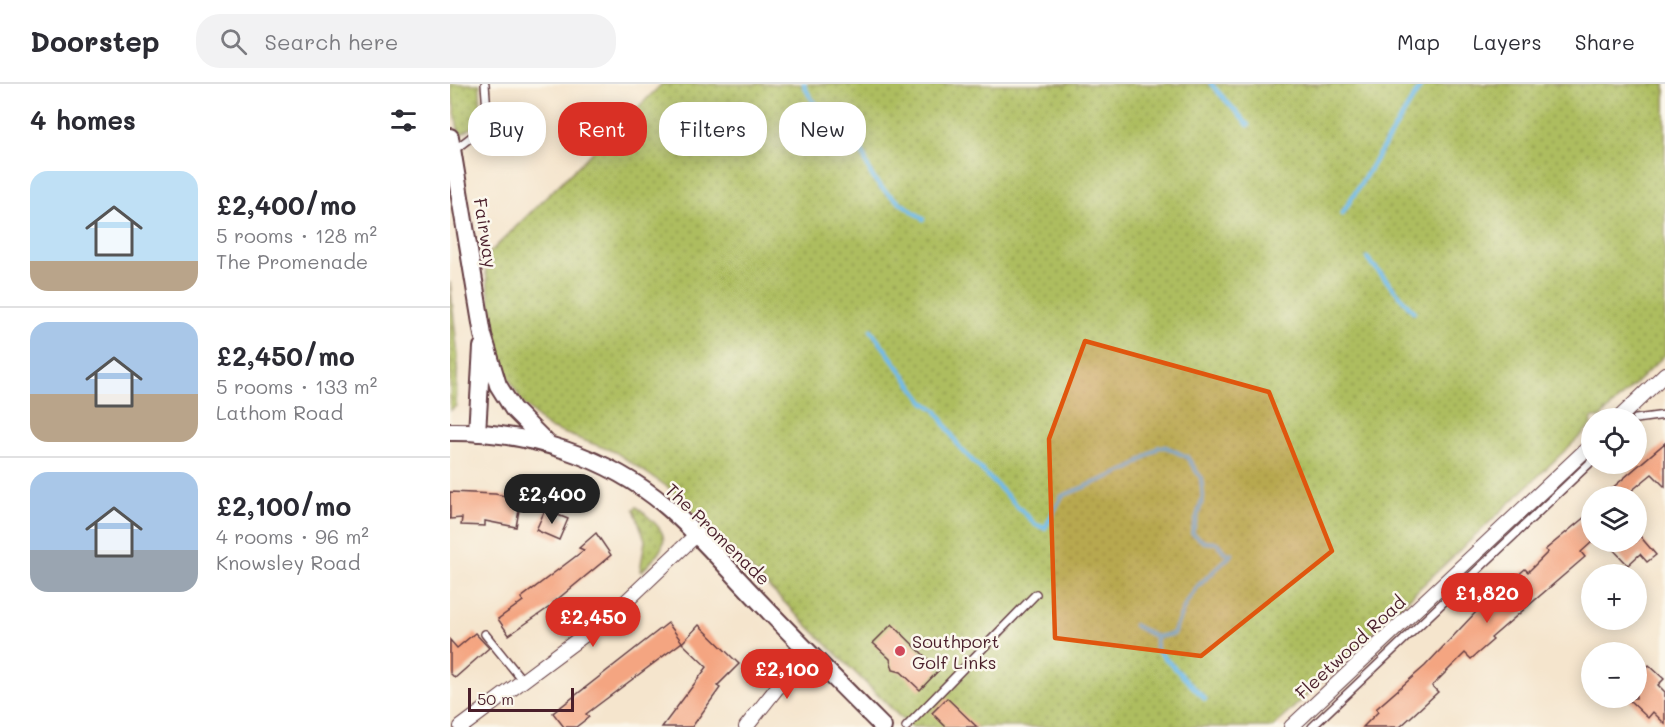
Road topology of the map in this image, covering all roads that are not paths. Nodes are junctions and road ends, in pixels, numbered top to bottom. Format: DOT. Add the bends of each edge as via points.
graph roads {
  1 [pos="485,84"];
  2 [pos="451,144"];
  3 [pos="483,335"];
  4 [pos="1663,379"];
  5 [pos="1630,408"];
  6 [pos="1665,415"];
  7 [pos="1647,417"];
  8 [pos="450,432"];
  9 [pos="477,433"];
  10 [pos="550,446"];
  11 [pos="1581,454"];
  12 [pos="1581,471"];
  13 [pos="696,535"];
  14 [pos="1036,594"];
  15 [pos="485,634"];
  16 [pos="812,657"];
  17 [pos="523,681"];
  18 [pos="460,727"];
  19 [pos="746,727"];
  20 [pos="883,727"];
  21 [pos="906,727"];
  22 [pos="1291,727"];
  23 [pos="1312,727"];
  1 -- 2 [label="lane" via="488,124"];
  2 -- 3 [label="street, Fairway"];
  3 -- 9 [label="street, Fairway"];
  3 -- 10 [label="street, Fairway" via="506,399"];
  4 -- 5 [label="street"];
  6 -- 7 [label="lane"];
  8 -- 9 [label="street, The Promenade"];
  9 -- 10 [label="street, The Promenade"];
  10 -- 13 [label="street, The Promenade" via="592,460 634,483"];
  11 -- 22 [label="street, Fleetwood Road"];
  12 -- 23 [label="lane"];
  13 -- 16 [label="street, The Promenade"];
  13 -- 17 [label="street" via="615,612"];
  14 -- 21 [label="lane"];
  15 -- 17 [label="lane"];
  16 -- 19 [label="street" via="777,688"];
  16 -- 20 [label="street, The Promenade"];
  17 -- 18 [label="street"];
}
